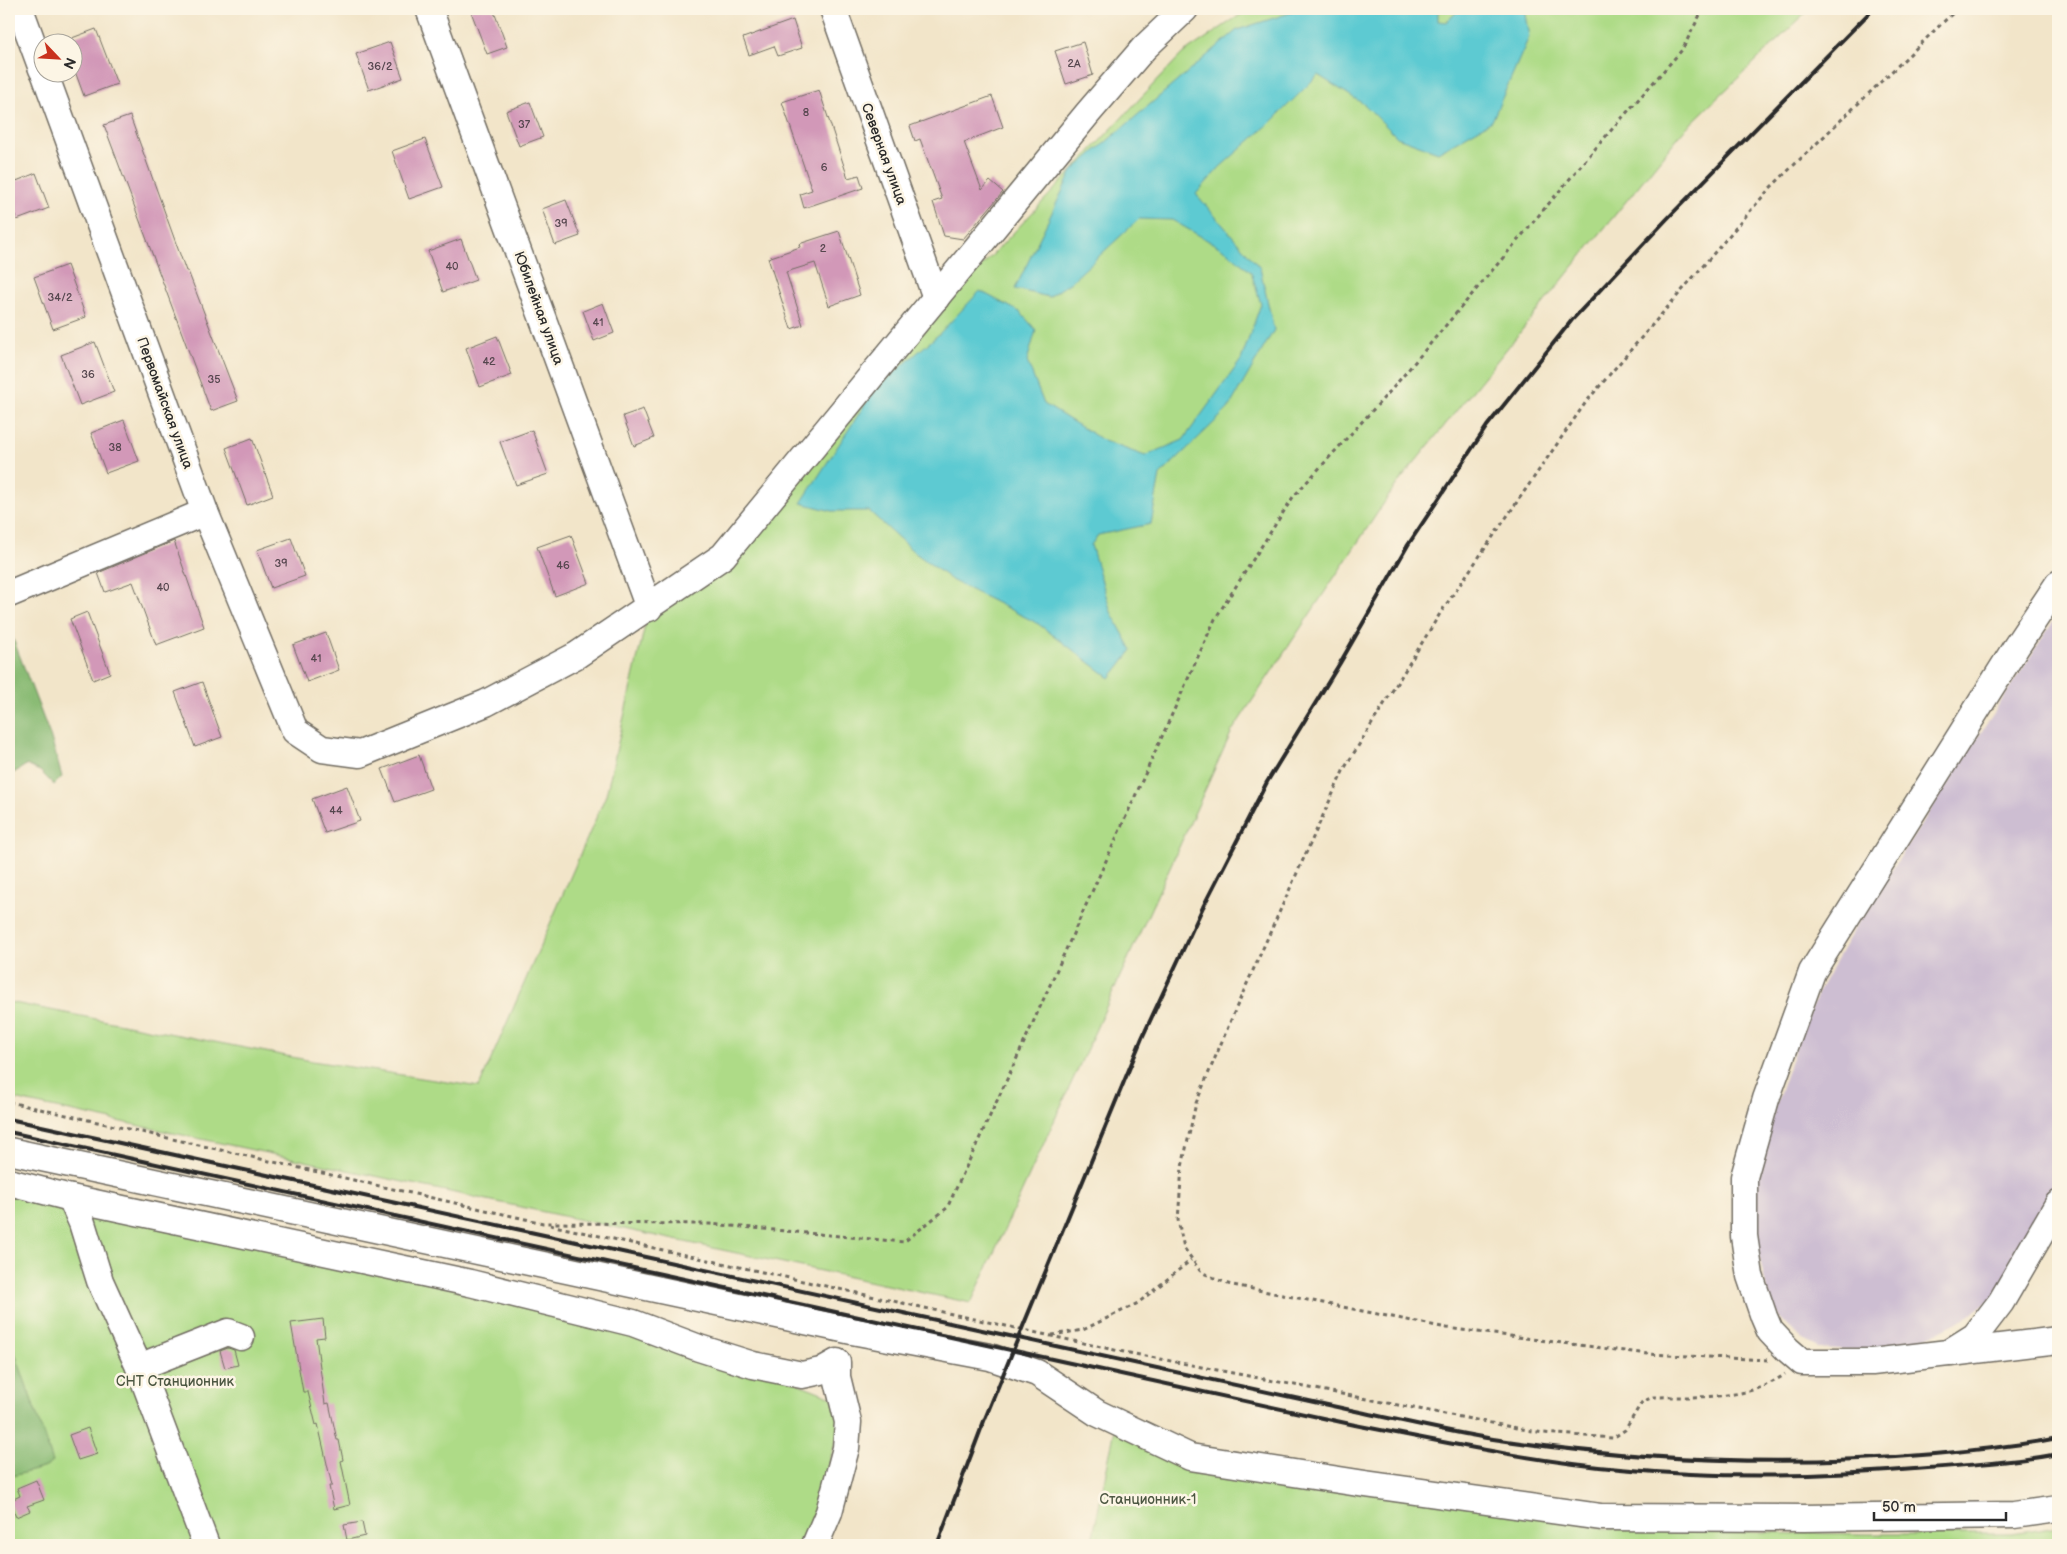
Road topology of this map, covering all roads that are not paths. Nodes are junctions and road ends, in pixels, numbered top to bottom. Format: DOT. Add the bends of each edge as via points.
graph roads {
  1 [pos="20,9"];
  2 [pos="429,9"];
  3 [pos="833,9"];
  4 [pos="1185,9"];
  5 [pos="32,41"];
  6 [pos="47,82"];
  7 [pos="936,298"];
  8 [pos="205,512"];
  9 [pos="2058,584"];
  10 [pos="9,594"];
  11 [pos="649,608"];
  12 [pos="9,1151"];
  13 [pos="9,1182"];
  14 [pos="71,1198"];
  15 [pos="2058,1204"];
  16 [pos="852,1332"];
  17 [pos="241,1337"];
  18 [pos="2058,1340"];
  19 [pos="1948,1353"];
  20 [pos="837,1362"];
  21 [pos="139,1367"];
  22 [pos="2058,1509"];
  23 [pos="206,1545"];
  24 [pos="816,1545"];
  1 -- 5 [label="street, Первомайская улица"];
  2 -- 11 [label="street, Юбилейная улица"];
  3 -- 7 [label="street, Северная улица"];
  4 -- 7 [label="street" via="1144,48"];
  6 -- 8 [label="street, Первомайская улица"];
  7 -- 11 [label="street" via="723,556"];
  8 -- 10 [label="street"];
  8 -- 11 [label="street, Первомайская улица" via="295,731 322,749 360,754 486,703 577,655"];
  9 -- 19 [label="street" via="1812,972 1766,1099 1744,1177 1744,1236 1750,1276 1770,1330 1802,1362 1872,1362"];
  12 -- 16 [label="street"];
  13 -- 14 [label="street"];
  14 -- 20 [label="street" via="470,1283 633,1323 753,1365 802,1375 821,1371"];
  14 -- 21 [label="street" via="100,1281"];
  15 -- 19 [label="street" via="2001,1302 1975,1336"];
  16 -- 20 [label="street"];
  16 -- 22 [label="street" via="990,1357 1037,1373 1097,1413 1190,1457 1365,1484 1601,1517 2014,1515"];
  17 -- 21 [label="street" via="228,1332"];
  18 -- 19 [label="street"];
  20 -- 24 [label="street" via="836,1377 848,1422 846,1448 829,1512"];
  21 -- 23 [label="street"];
}
